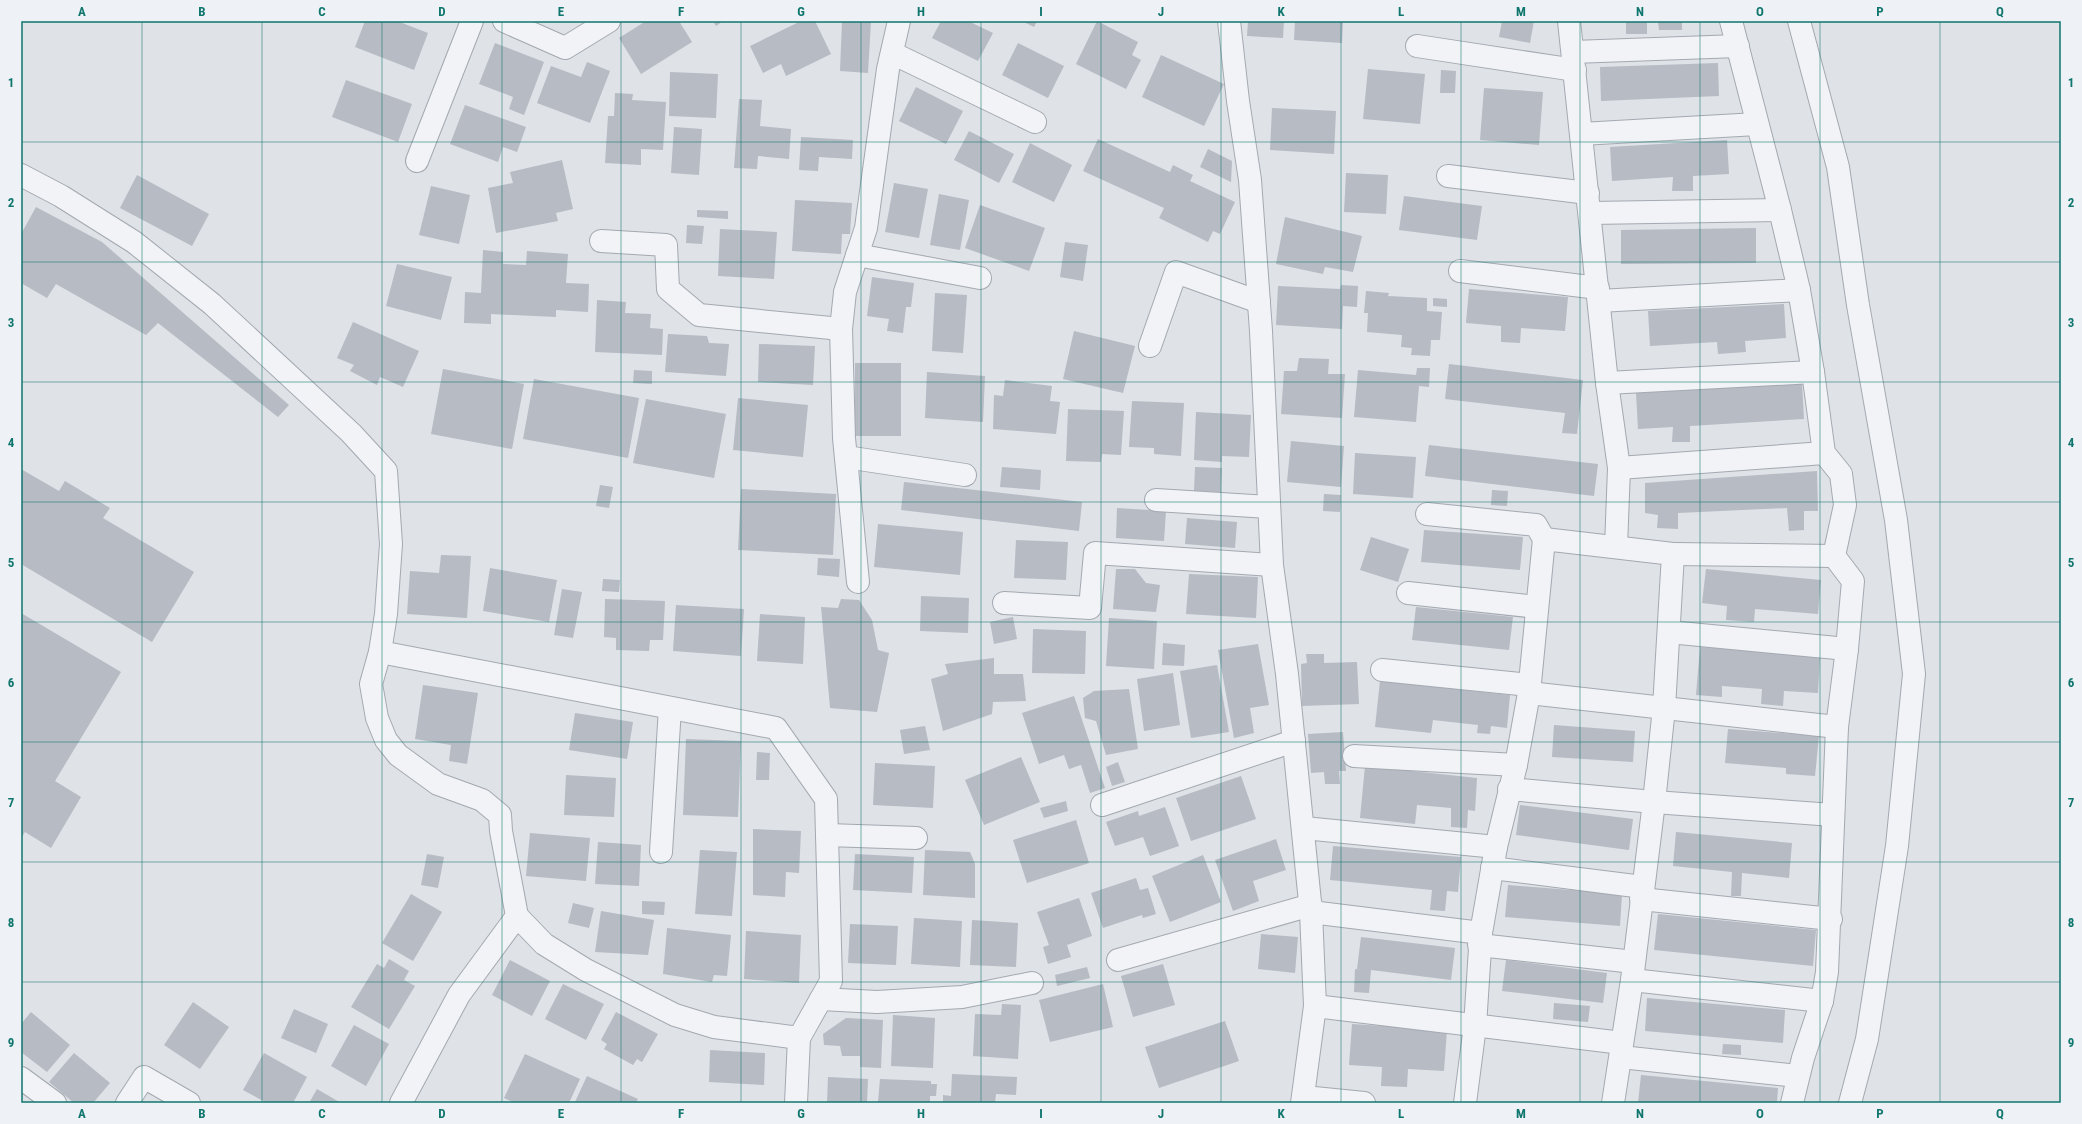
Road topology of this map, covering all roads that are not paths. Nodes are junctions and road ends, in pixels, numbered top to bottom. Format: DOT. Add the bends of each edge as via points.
graph roads {
  1 [pos="472,21"];
  2 [pos="504,21"];
  3 [pos="609,21"];
  4 [pos="899,21"];
  5 [pos="1229,21"];
  6 [pos="1570,21"];
  7 [pos="1731,21"];
  8 [pos="1799,21"];
  9 [pos="1417,46"];
  10 [pos="1738,46"];
  11 [pos="892,53"];
  12 [pos="1574,61"];
  13 [pos="1035,122"];
  14 [pos="1757,124"];
  15 [pos="1581,134"];
  16 [pos="417,160"];
  17 [pos="21,175"];
  18 [pos="1448,176"];
  19 [pos="1589,203"];
  20 [pos="1780,210"];
  21 [pos="601,241"];
  22 [pos="857,255"];
  23 [pos="1460,272"];
  24 [pos="980,278"];
  25 [pos="1799,290"];
  26 [pos="1598,294"];
  27 [pos="1259,302"];
  28 [pos="841,329"];
  29 [pos="1150,346"];
  30 [pos="1813,372"];
  31 [pos="1607,383"];
  32 [pos="1824,453"];
  33 [pos="846,457"];
  34 [pos="1619,468"];
  35 [pos="965,475"];
  36 [pos="1156,500"];
  37 [pos="1269,507"];
  38 [pos="1427,514"];
  39 [pos="1544,539"];
  40 [pos="1616,547"];
  41 [pos="1672,554"];
  42 [pos="1834,556"];
  43 [pos="1272,565"];
  44 [pos="858,582"];
  45 [pos="1408,593"];
  46 [pos="1004,603"];
  47 [pos="1537,607"];
  48 [pos="1669,632"];
  49 [pos="1847,649"];
  50 [pos="380,652"];
  51 [pos="1382,670"];
  52 [pos="1530,689"];
  53 [pos="670,708"];
  54 [pos="1664,708"];
  55 [pos="1837,727"];
  56 [pos="1294,741"];
  57 [pos="1354,756"];
  58 [pos="1516,765"];
  59 [pos="1509,789"];
  60 [pos="1654,802"];
  61 [pos="1102,805"];
  62 [pos="1833,815"];
  63 [pos="1304,828"];
  64 [pos="827,835"];
  65 [pos="916,838"];
  66 [pos="1496,847"];
  67 [pos="661,852"];
  68 [pos="1492,868"];
  69 [pos="1642,893"];
  70 [pos="1311,909"];
  71 [pos="517,916"];
  72 [pos="1831,920"];
  73 [pos="1480,939"];
  74 [pos="1118,960"];
  75 [pos="1633,971"];
  76 [pos="1032,983"];
  77 [pos="821,999"];
  78 [pos="1822,1001"];
  79 [pos="1314,1006"];
  80 [pos="1475,1026"];
  81 [pos="799,1038"];
  82 [pos="1622,1050"];
  83 [pos="1798,1076"];
  84 [pos="21,1078"];
  85 [pos="1303,1100"];
  86 [pos="55,1103"];
  87 [pos="127,1103"];
  88 [pos="189,1103"];
  89 [pos="401,1103"];
  90 [pos="796,1103"];
  91 [pos="1364,1103"];
  92 [pos="1465,1103"];
  93 [pos="1613,1103"];
  94 [pos="1792,1103"];
  95 [pos="1850,1103"];
  1 -- 16 [label="street"];
  2 -- 3 [label="street" via="565,48"];
  4 -- 11 [label="street"];
  5 -- 27 [label="street" via="1250,180"];
  6 -- 12 [label="street"];
  7 -- 10 [label="street"];
  8 -- 95 [label="street" via="1838,168 1858,305 1896,520 1914,674 1897,846 1867,1039"];
  9 -- 12 [label="street"];
  10 -- 12 [label="street"];
  10 -- 14 [label="street"];
  11 -- 13 [label="street"];
  11 -- 22 [label="street" via="866,228"];
  12 -- 15 [label="street"];
  14 -- 15 [label="street"];
  14 -- 20 [label="street"];
  15 -- 19 [label="street"];
  17 -- 50 [label="street" via="61,196 134,242 212,304 352,433 386,471 391,544 386,614"];
  18 -- 19 [label="street"];
  19 -- 20 [label="street"];
  19 -- 26 [label="street"];
  20 -- 25 [label="street"];
  21 -- 28 [label="street" via="666,245 668,289 699,314"];
  22 -- 24 [label="street"];
  22 -- 28 [label="street" via="845,292"];
  23 -- 26 [label="street"];
  25 -- 26 [label="street"];
  25 -- 30 [label="street"];
  26 -- 31 [label="street"];
  27 -- 29 [label="street" via="1176,272"];
  27 -- 37 [label="street"];
  28 -- 33 [label="street"];
  30 -- 31 [label="street"];
  30 -- 32 [label="street"];
  31 -- 34 [label="street"];
  32 -- 34 [label="street"];
  32 -- 42 [label="street" via="1841,474 1845,505"];
  33 -- 35 [label="street"];
  33 -- 44 [label="street"];
  34 -- 40 [label="street"];
  36 -- 37 [label="street"];
  37 -- 43 [label="street"];
  38 -- 39 [label="street" via="1536,525"];
  39 -- 40 [label="street"];
  39 -- 47 [label="street"];
  40 -- 41 [label="street"];
  41 -- 42 [label="street"];
  41 -- 48 [label="street"];
  42 -- 49 [label="street" via="1853,581"];
  43 -- 46 [label="street" via="1095,553 1090,608"];
  43 -- 56 [label="street"];
  45 -- 47 [label="street"];
  47 -- 52 [label="street"];
  48 -- 49 [label="street"];
  48 -- 54 [label="street"];
  49 -- 55 [label="street"];
  50 -- 53 [label="street"];
  50 -- 71 [label="street" via="371,684 377,718 386,740 398,756 438,784 482,800 500,815"];
  51 -- 52 [label="street"];
  52 -- 54 [label="street"];
  52 -- 58 [label="street"];
  53 -- 64 [label="street" via="776,728 826,799"];
  53 -- 67 [label="street"];
  54 -- 55 [label="street"];
  54 -- 60 [label="street"];
  55 -- 62 [label="street"];
  56 -- 61 [label="street"];
  56 -- 63 [label="street"];
  57 -- 58 [label="street"];
  58 -- 59 [label="street"];
  59 -- 60 [label="street"];
  59 -- 66 [label="street"];
  60 -- 62 [label="street"];
  60 -- 69 [label="street"];
  62 -- 72 [label="street"];
  63 -- 66 [label="street"];
  63 -- 70 [label="street"];
  64 -- 65 [label="street"];
  64 -- 77 [label="street" via="831,981"];
  66 -- 68 [label="street"];
  68 -- 69 [label="street"];
  68 -- 73 [label="street"];
  69 -- 72 [label="street"];
  69 -- 75 [label="street"];
  70 -- 73 [label="street"];
  70 -- 74 [label="street"];
  70 -- 79 [label="street"];
  71 -- 81 [label="street" via="544,944 586,970 675,1015 714,1027"];
  71 -- 89 [label="street" via="459,994"];
  72 -- 78 [label="street"];
  73 -- 75 [label="street"];
  73 -- 80 [label="street"];
  75 -- 78 [label="street"];
  75 -- 82 [label="street"];
  76 -- 77 [label="street" via="962,997 877,1002"];
  77 -- 81 [label="street"];
  78 -- 83 [label="street"];
  79 -- 80 [label="street"];
  79 -- 85 [label="street"];
  80 -- 82 [label="street"];
  80 -- 92 [label="street"];
  81 -- 90 [label="street"];
  82 -- 83 [label="street"];
  82 -- 93 [label="street"];
  83 -- 94 [label="street"];
  84 -- 86 [label="street"];
  85 -- 91 [label="street"];
  87 -- 88 [label="street" via="144,1077"];
}
